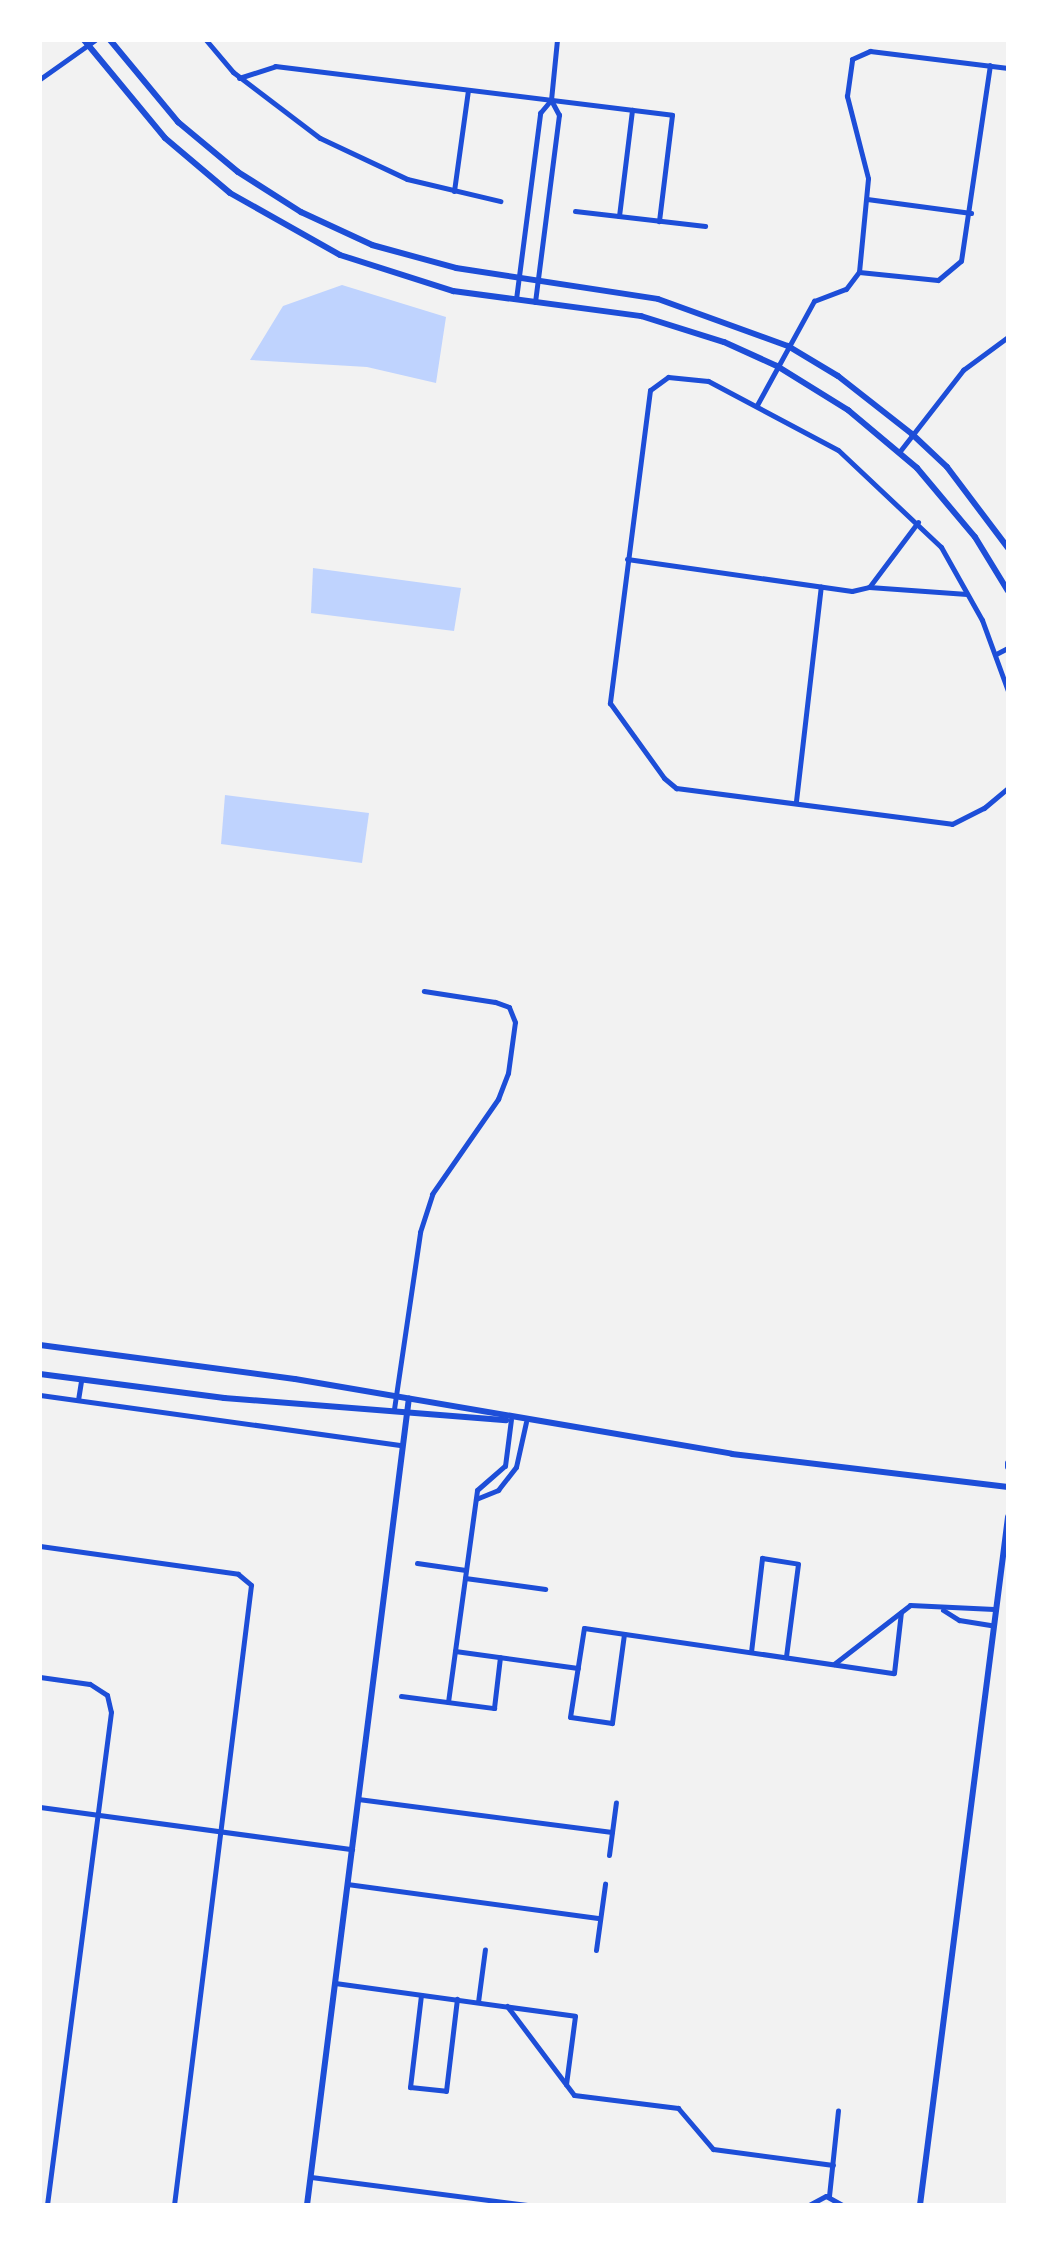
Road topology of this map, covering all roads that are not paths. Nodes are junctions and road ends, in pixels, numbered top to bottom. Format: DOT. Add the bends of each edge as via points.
graph roads {
  1 [pos="95,40"];
  2 [pos="110,40"];
  3 [pos="206,40"];
  4 [pos="557,40"];
  5 [pos="86,43"];
  6 [pos="990,65"];
  7 [pos="1008,68"];
  8 [pos="239,78"];
  9 [pos="40,79"];
  10 [pos="468,90"];
  11 [pos="551,100"];
  12 [pos="632,110"];
  13 [pos="454,191"];
  14 [pos="867,199"];
  15 [pos="500,201"];
  16 [pos="575,211"];
  17 [pos="971,213"];
  18 [pos="619,216"];
  19 [pos="659,221"];
  20 [pos="705,226"];
  21 [pos="859,272"];
  22 [pos="519,278"];
  23 [pos="538,280"];
  24 [pos="516,299"];
  25 [pos="535,302"];
  26 [pos="1008,337"];
  27 [pos="788,346"];
  28 [pos="777,366"];
  29 [pos="757,405"];
  30 [pos="912,434"];
  31 [pos="900,451"];
  32 [pos="918,522"];
  33 [pos="1008,548"];
  34 [pos="627,559"];
  35 [pos="821,586"];
  36 [pos="869,587"];
  37 [pos="1008,591"];
  38 [pos="967,594"];
  39 [pos="1008,648"];
  40 [pos="996,654"];
  41 [pos="1008,691"];
  42 [pos="1008,788"];
  43 [pos="796,801"];
  44 [pos="424,991"];
  45 [pos="40,1345"];
  46 [pos="40,1374"];
  47 [pos="81,1380"];
  48 [pos="40,1395"];
  49 [pos="396,1396"];
  50 [pos="409,1398"];
  51 [pos="78,1400"];
  52 [pos="394,1409"];
  53 [pos="407,1412"];
  54 [pos="511,1419"];
  55 [pos="526,1422"];
  56 [pos="402,1445"];
  57 [pos="1008,1487"];
  58 [pos="476,1499"];
  59 [pos="1008,1517"];
  60 [pos="40,1546"];
  61 [pos="417,1563"];
  62 [pos="466,1574"];
  63 [pos="545,1589"];
  64 [pos="942,1609"];
  65 [pos="994,1609"];
  66 [pos="901,1612"];
  67 [pos="992,1625"];
  68 [pos="624,1634"];
  69 [pos="455,1651"];
  70 [pos="751,1652"];
  71 [pos="500,1657"];
  72 [pos="786,1657"];
  73 [pos="834,1664"];
  74 [pos="578,1668"];
  75 [pos="40,1677"];
  76 [pos="401,1696"];
  77 [pos="448,1702"];
  78 [pos="358,1799"];
  79 [pos="616,1802"];
  80 [pos="40,1807"];
  81 [pos="97,1815"];
  82 [pos="612,1832"];
  83 [pos="222,1833"];
  84 [pos="352,1849"];
  85 [pos="609,1855"];
  86 [pos="347,1884"];
  87 [pos="605,1884"];
  88 [pos="600,1918"];
  89 [pos="485,1949"];
  90 [pos="596,1950"];
  91 [pos="335,1983"];
  92 [pos="421,1995"];
  93 [pos="457,1999"];
  94 [pos="478,2002"];
  95 [pos="507,2006"];
  96 [pos="566,2085"];
  97 [pos="838,2110"];
  98 [pos="833,2165"];
  99 [pos="311,2177"];
  100 [pos="829,2196"];
  101 [pos="47,2205"];
  102 [pos="174,2205"];
  103 [pos="307,2205"];
  104 [pos="527,2205"];
  105 [pos="809,2205"];
  106 [pos="842,2205"];
  107 [pos="920,2205"];
  1 -- 5 [label="street"];
  2 -- 22 [label="street" via="178,122 281,200 411,258"];
  3 -- 8 [label="street"];
  4 -- 11 [label="street"];
  5 -- 9 [label="street"];
  5 -- 24 [label="street" via="165,138 230,193 291,231 400,277"];
  6 -- 7 [label="street"];
  6 -- 14 [label="street" via="870,51 852,59 847,96 868,178"];
  6 -- 17 [label="street"];
  8 -- 10 [label="street" via="275,66"];
  8 -- 13 [label="street" via="320,138 407,179"];
  10 -- 11 [label="street"];
  10 -- 13 [label="street"];
  11 -- 12 [label="street"];
  11 -- 22 [label="street" via="540,113"];
  11 -- 23 [label="street" via="559,115"];
  12 -- 18 [label="street"];
  12 -- 19 [label="street" via="672,115"];
  13 -- 15 [label="street"];
  14 -- 17 [label="street"];
  14 -- 21 [label="street"];
  16 -- 18 [label="street"];
  17 -- 21 [label="street" via="965,254 938,280"];
  18 -- 19 [label="street"];
  19 -- 20 [label="street"];
  21 -- 27 [label="street" via="846,289 814,301"];
  22 -- 23 [label="street"];
  22 -- 24 [label="street"];
  23 -- 25 [label="street"];
  23 -- 27 [label="street" via="658,299"];
  24 -- 25 [label="street"];
  25 -- 28 [label="street" via="641,316 724,342"];
  26 -- 30 [label="street" via="963,370"];
  27 -- 28 [label="street"];
  27 -- 30 [label="street" via="838,376"];
  28 -- 29 [label="street"];
  28 -- 31 [label="street" via="848,410"];
  29 -- 32 [label="street" via="838,450"];
  29 -- 34 [label="street" via="708,381 668,377 650,390"];
  30 -- 31 [label="street"];
  30 -- 33 [label="street" via="947,467"];
  31 -- 37 [label="street" via="975,537"];
  32 -- 36 [label="street"];
  32 -- 38 [label="street" via="941,547"];
  34 -- 35 [label="street"];
  34 -- 43 [label="street" via="610,703 647,759 676,788"];
  35 -- 36 [label="street"];
  35 -- 43 [label="street"];
  36 -- 38 [label="street"];
  38 -- 40 [label="street"];
  39 -- 40 [label="street"];
  40 -- 41 [label="street"];
  42 -- 43 [label="street" via="952,824"];
  44 -- 49 [label="street" via="495,1002 509,1007 515,1022 508,1073 498,1099 432,1194 420,1232"];
  45 -- 49 [label="street"];
  46 -- 47 [label="street"];
  47 -- 51 [label="street"];
  47 -- 52 [label="street" via="224,1398"];
  48 -- 51 [label="street"];
  49 -- 50 [label="street"];
  49 -- 52 [label="street"];
  50 -- 53 [label="street"];
  50 -- 54 [label="street"];
  51 -- 56 [label="street"];
  52 -- 53 [label="street"];
  53 -- 54 [label="street"];
  53 -- 56 [label="street"];
  54 -- 55 [label="street"];
  54 -- 58 [label="street" via="505,1466 477,1490"];
  55 -- 57 [label="street"];
  55 -- 58 [label="street" via="516,1467 498,1490"];
  56 -- 78 [label="street"];
  58 -- 62 [label="street"];
  59 -- 65 [label="street"];
  60 -- 83 [label="street" via="238,1574 251,1585"];
  61 -- 62 [label="street"];
  62 -- 63 [label="street"];
  62 -- 69 [label="street"];
  64 -- 65 [label="street"];
  64 -- 66 [label="street" via="910,1605"];
  64 -- 67 [label="street" via="959,1620"];
  65 -- 67 [label="street"];
  66 -- 73 [label="street"];
  66 -- 73 [label="street" via="894,1673"];
  67 -- 107 [label="street"];
  68 -- 70 [label="street"];
  68 -- 74 [label="street" via="584,1628"];
  68 -- 74 [label="street" via="612,1723 570,1717"];
  69 -- 71 [label="street"];
  69 -- 77 [label="street"];
  70 -- 72 [label="street"];
  70 -- 72 [label="street" via="762,1558 798,1564"];
  71 -- 74 [label="street"];
  71 -- 77 [label="street" via="494,1708"];
  72 -- 73 [label="street"];
  75 -- 81 [label="street" via="90,1684 107,1695 111,1712"];
  76 -- 77 [label="street"];
  78 -- 82 [label="street"];
  78 -- 84 [label="street"];
  79 -- 82 [label="street"];
  80 -- 81 [label="street"];
  81 -- 83 [label="street"];
  81 -- 101 [label="street"];
  82 -- 85 [label="street"];
  83 -- 84 [label="street"];
  83 -- 102 [label="street"];
  84 -- 86 [label="street"];
  86 -- 88 [label="street"];
  86 -- 91 [label="street"];
  87 -- 88 [label="street"];
  88 -- 90 [label="street"];
  89 -- 94 [label="street"];
  91 -- 92 [label="street"];
  91 -- 99 [label="street"];
  92 -- 93 [label="street"];
  92 -- 93 [label="street" via="410,2087 446,2091"];
  93 -- 94 [label="street"];
  94 -- 95 [label="street"];
  95 -- 96 [label="street"];
  95 -- 96 [label="street" via="575,2016"];
  96 -- 98 [label="street" via="574,2095 678,2108 713,2149"];
  97 -- 98 [label="street"];
  98 -- 100 [label="street"];
  99 -- 103 [label="street"];
  99 -- 104 [label="street"];
  100 -- 105 [label="street"];
  100 -- 106 [label="street"];
}
